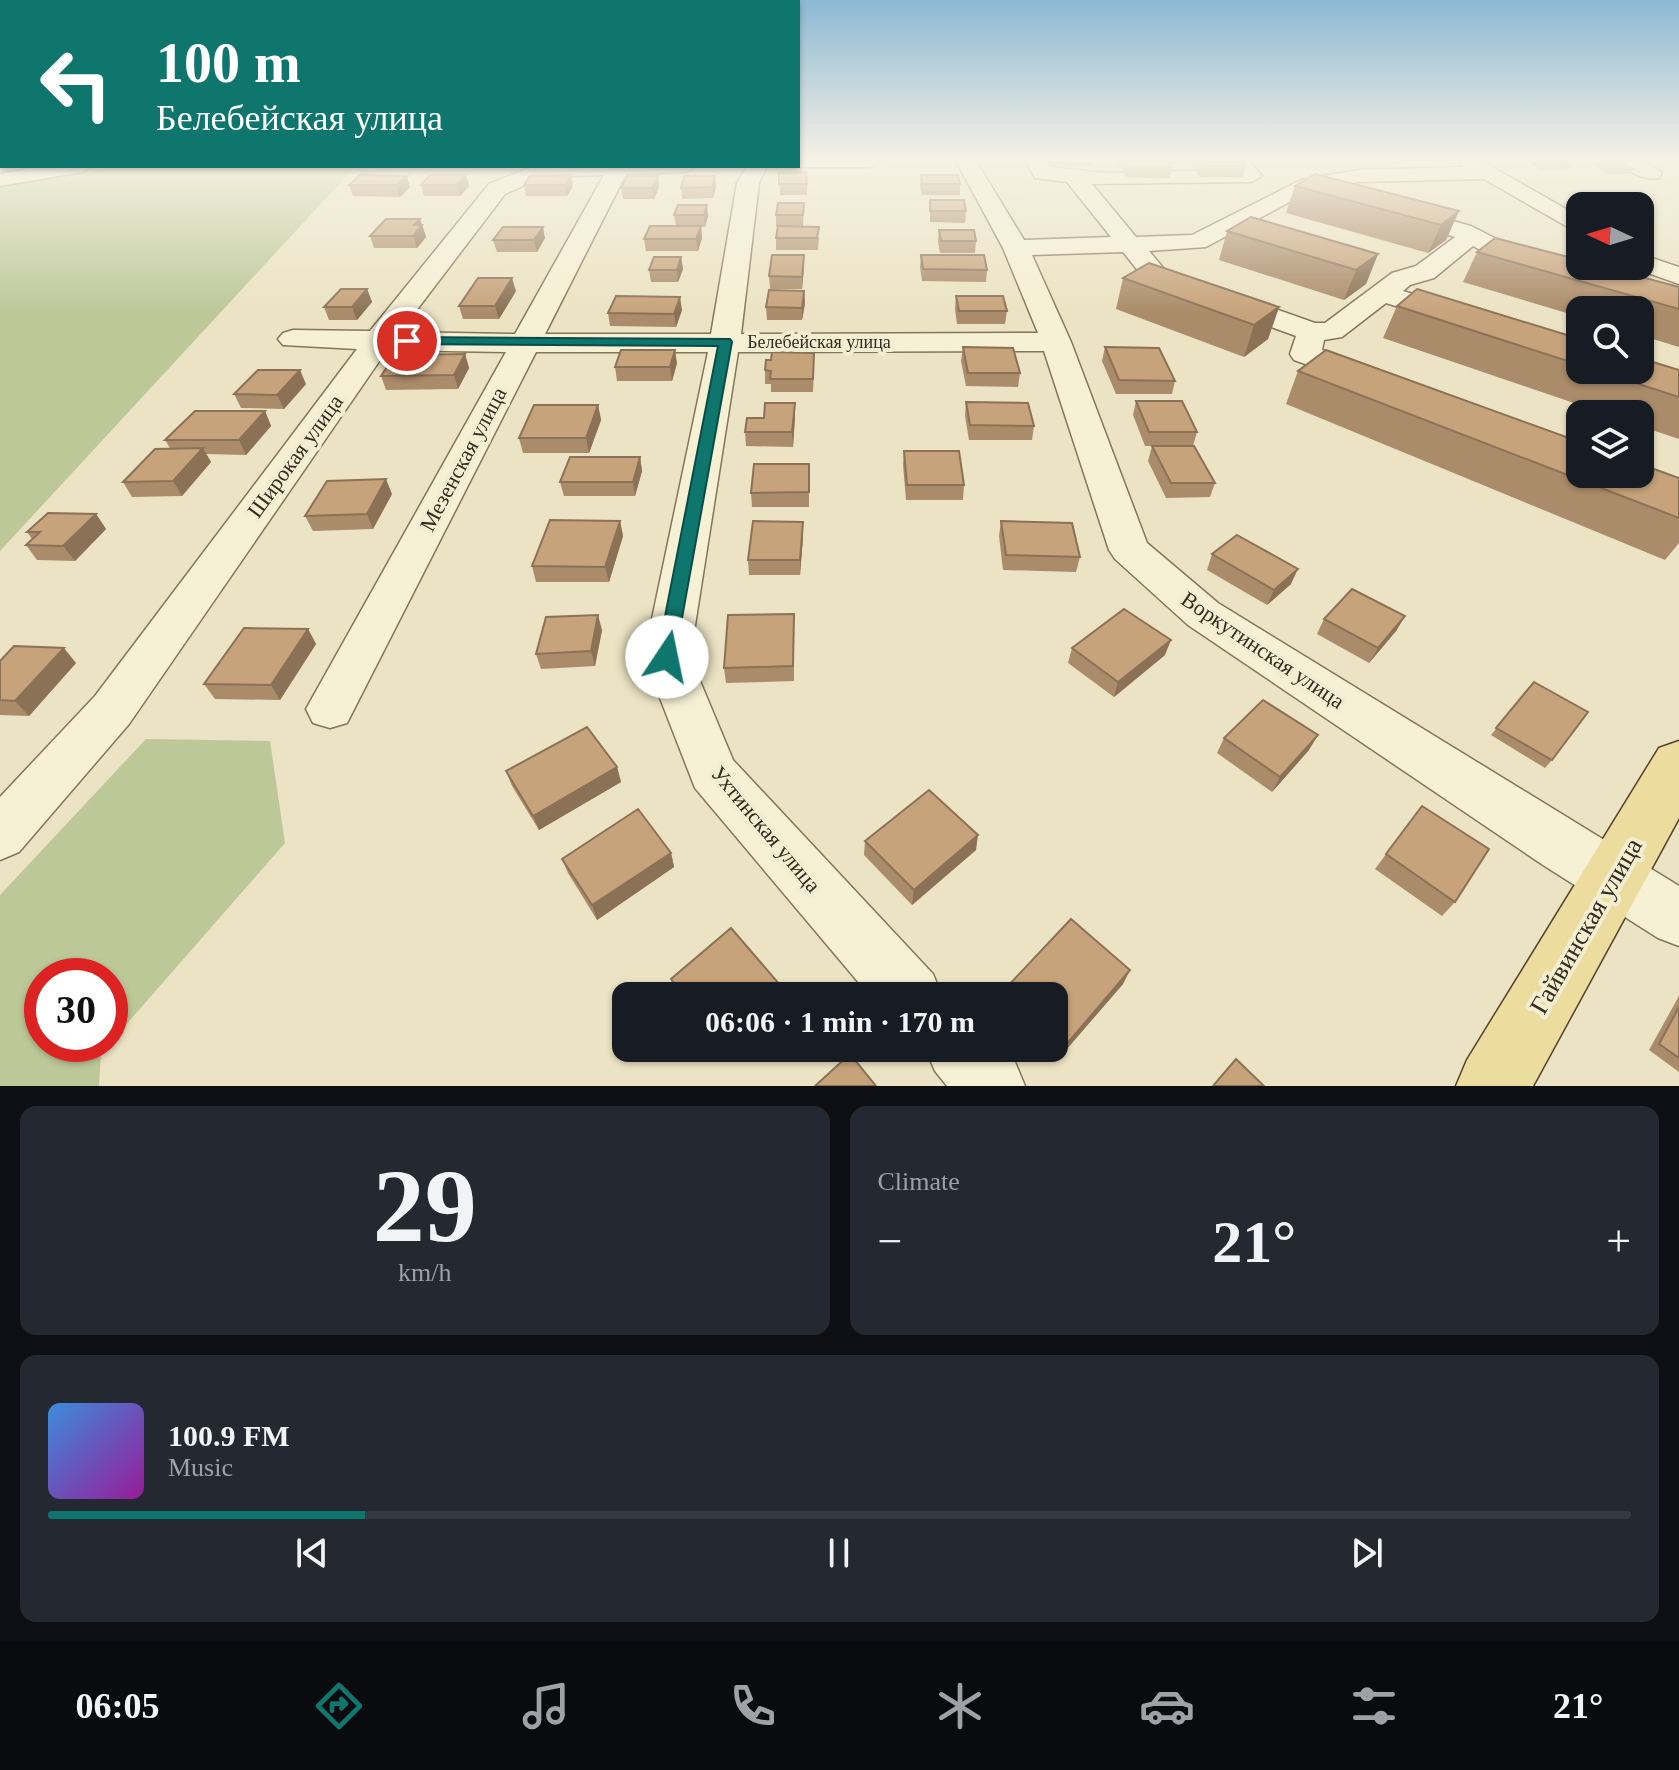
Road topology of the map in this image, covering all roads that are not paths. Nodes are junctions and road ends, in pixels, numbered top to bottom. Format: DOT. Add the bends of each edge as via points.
graph roads {
  1 [pos="479,212"];
  2 [pos="596,212"];
  3 [pos="744,212"];
  4 [pos="995,212"];
  5 [pos="1103,212"];
  6 [pos="1254,212"];
  7 [pos="1389,212"];
  8 [pos="1229,225"];
  9 [pos="1258,234"];
  10 [pos="1471,236"];
  11 [pos="1016,248"];
  12 [pos="1140,256"];
  13 [pos="1654,267"];
  14 [pos="1558,270"];
  15 [pos="1679,276"];
  16 [pos="1385,280"];
  17 [pos="1474,322"];
  18 [pos="293,339"];
  19 [pos="378,341"];
  20 [pos="725,342"];
  21 [pos="1056,342"];
  22 [pos="525,343"];
  23 [pos="1299,353"];
  24 [pos="1392,387"];
  25 [pos="330,709"];
  26 [pos="1679,765"];
  27 [pos="0,835"];
  28 [pos="1614,878"];
  29 [pos="1679,918"];
  30 [pos="899,982"];
  31 [pos="970,1062"];
  32 [pos="991,1086"];
  33 [pos="1493,1086"];
  1 -- 19 [label="street, Широкая улица"];
  2 -- 22 [label="street, Мезенская улица"];
  3 -- 20 [label="street, Ухтинская улица"];
  4 -- 11 [label="street, Воркутинская улица"];
  5 -- 12 [label="street"];
  6 -- 8 [label="street"];
  7 -- 10 [label="street"];
  8 -- 9 [label="street"];
  8 -- 12 [label="street" via="1197,242"];
  10 -- 14 [label="street" via="1513,257"];
  10 -- 16 [label="street" via="1425,272"];
  11 -- 12 [label="street"];
  11 -- 21 [label="street, Воркутинская улица"];
  12 -- 23 [label="street" via="1156,276"];
  13 -- 15 [label="street"];
  16 -- 17 [label="street"];
  16 -- 23 [label="street" via="1332,331"];
  18 -- 19 [label="street, Белебейская улица"];
  19 -- 22 [label="street, Белебейская улица"];
  19 -- 27 [label="street, Широкая улица" via="112,710"];
  20 -- 21 [label="street, Белебейская улица"];
  20 -- 22 [label="street, Белебейская улица"];
  20 -- 30 [label="street, Ухтинская улица" via="667,657 713,773"];
  21 -- 28 [label="street, Воркутинская улица" via="1129,550 1203,614"];
  22 -- 25 [label="street, Мезенская улица"];
  23 -- 24 [label="street"];
  26 -- 28 [label="main road, Гайвинская улица"];
  28 -- 29 [label="street, Воркутинская улица"];
  28 -- 33 [label="main road, Гайвинская улица"];
  31 -- 32 [label="street"];
}
